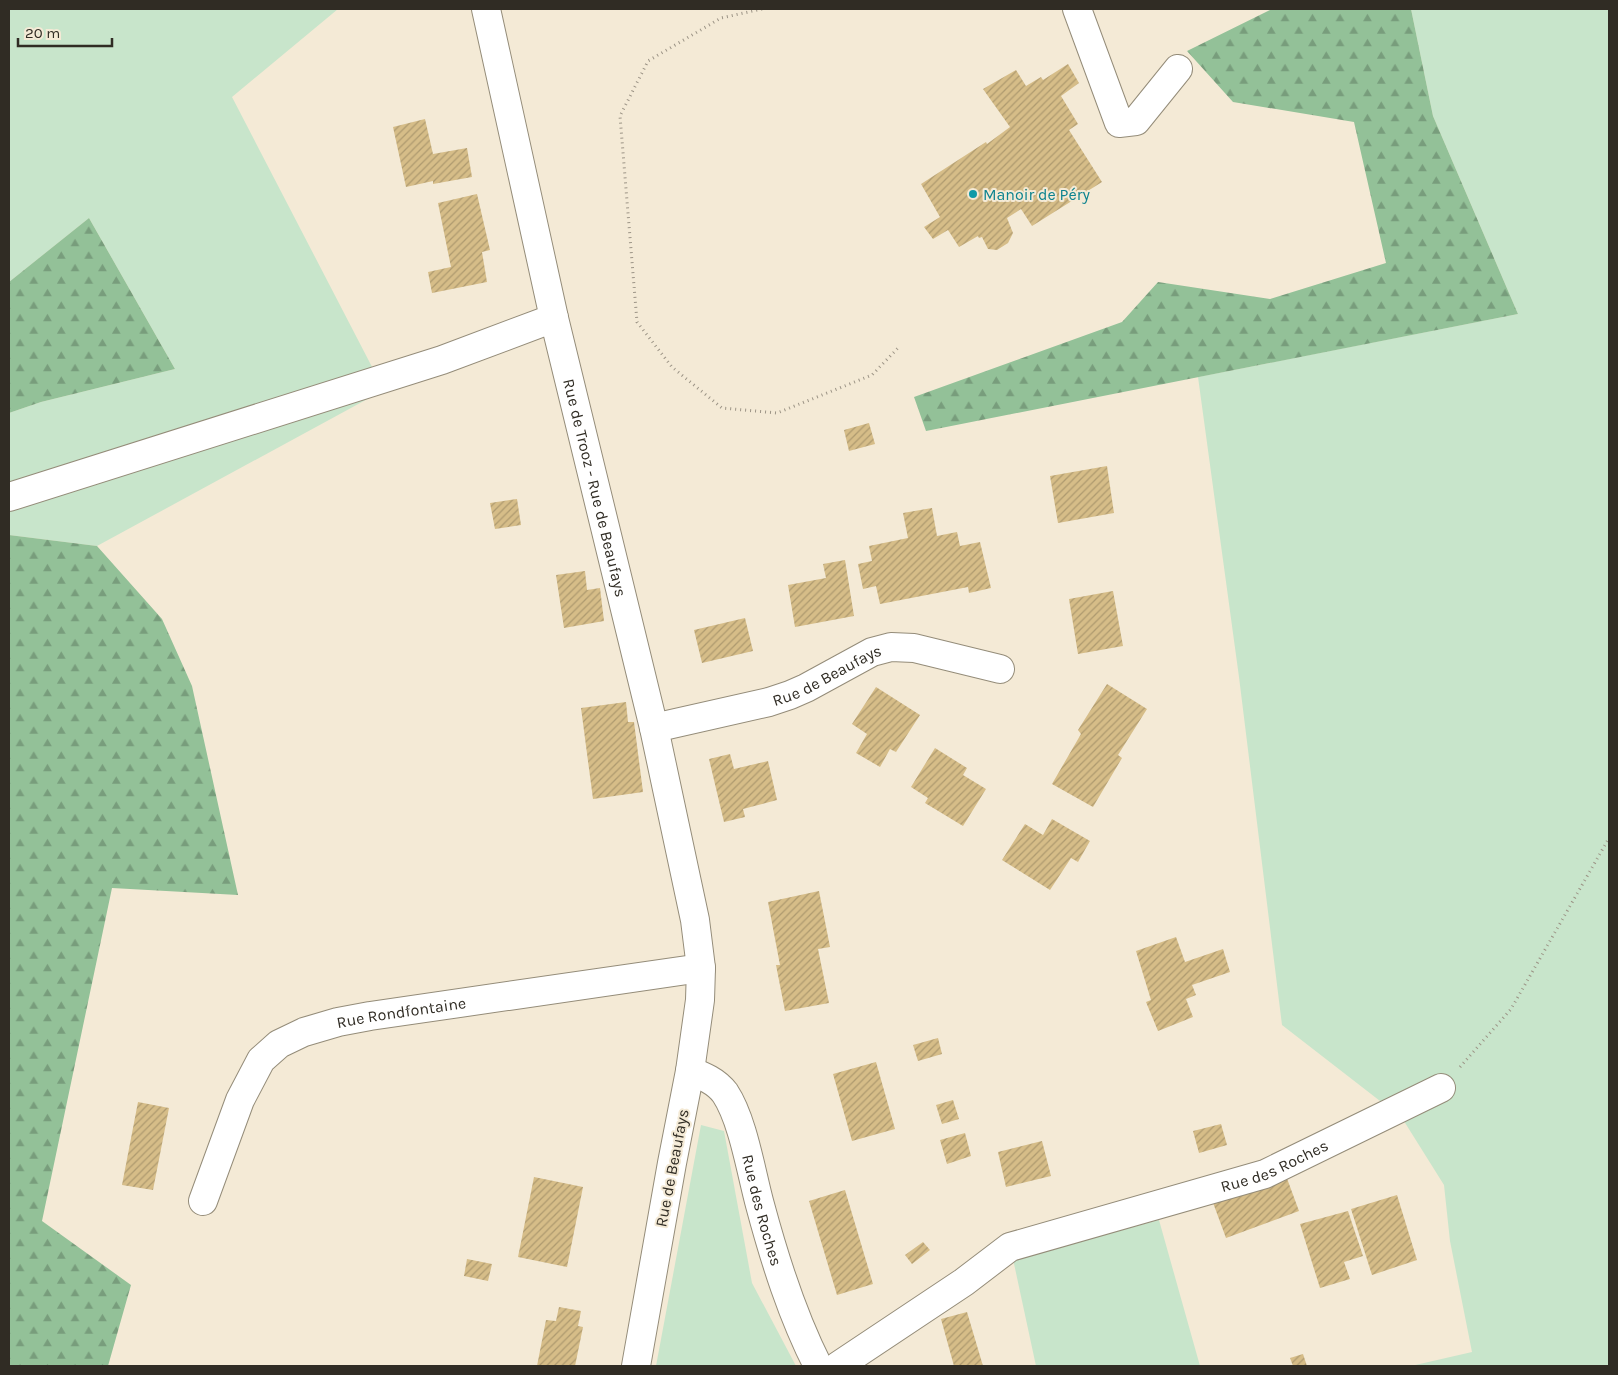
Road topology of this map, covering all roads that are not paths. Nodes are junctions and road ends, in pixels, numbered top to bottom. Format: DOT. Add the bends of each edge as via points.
graph roads {
  1 [pos="486,9"];
  2 [pos="1077,9"];
  3 [pos="1178,69"];
  4 [pos="554,318"];
  5 [pos="9,497"];
  6 [pos="1000,669"];
  7 [pos="654,728"];
  8 [pos="701,968"];
  9 [pos="690,1070"];
  10 [pos="1441,1088"];
  11 [pos="203,1201"];
  12 [pos="636,1366"];
  13 [pos="818,1366"];
  14 [pos="838,1366"];
  1 -- 4 [label="street, Rue de Trooz - Rue de Beaufays"];
  2 -- 3 [label="street" via="1118,123 1136,121"];
  4 -- 5 [label="street" via="442,360"];
  4 -- 7 [label="street, Rue de Trooz - Rue de Beaufays"];
  6 -- 7 [label="street, Rue de Beaufays" via="914,648 891,648 872,652 790,696"];
  7 -- 8 [label="street, Rue de Trooz - Rue de Beaufays" via="695,920"];
  8 -- 9 [label="street, Rue de Beaufays"];
  8 -- 11 [label="street, Rue Rondfontaine" via="370,1016 304,1032 279,1044 261,1060 240,1100"];
  9 -- 12 [label="street, Rue de Beaufays"];
  9 -- 13 [label="street, Rue des Roches" via="708,1077 724,1092 736,1113 772,1253 801,1334"];
  10 -- 14 [label="street, Rue des Roches" via="1264,1174 1010,1247 964,1282"];
}
